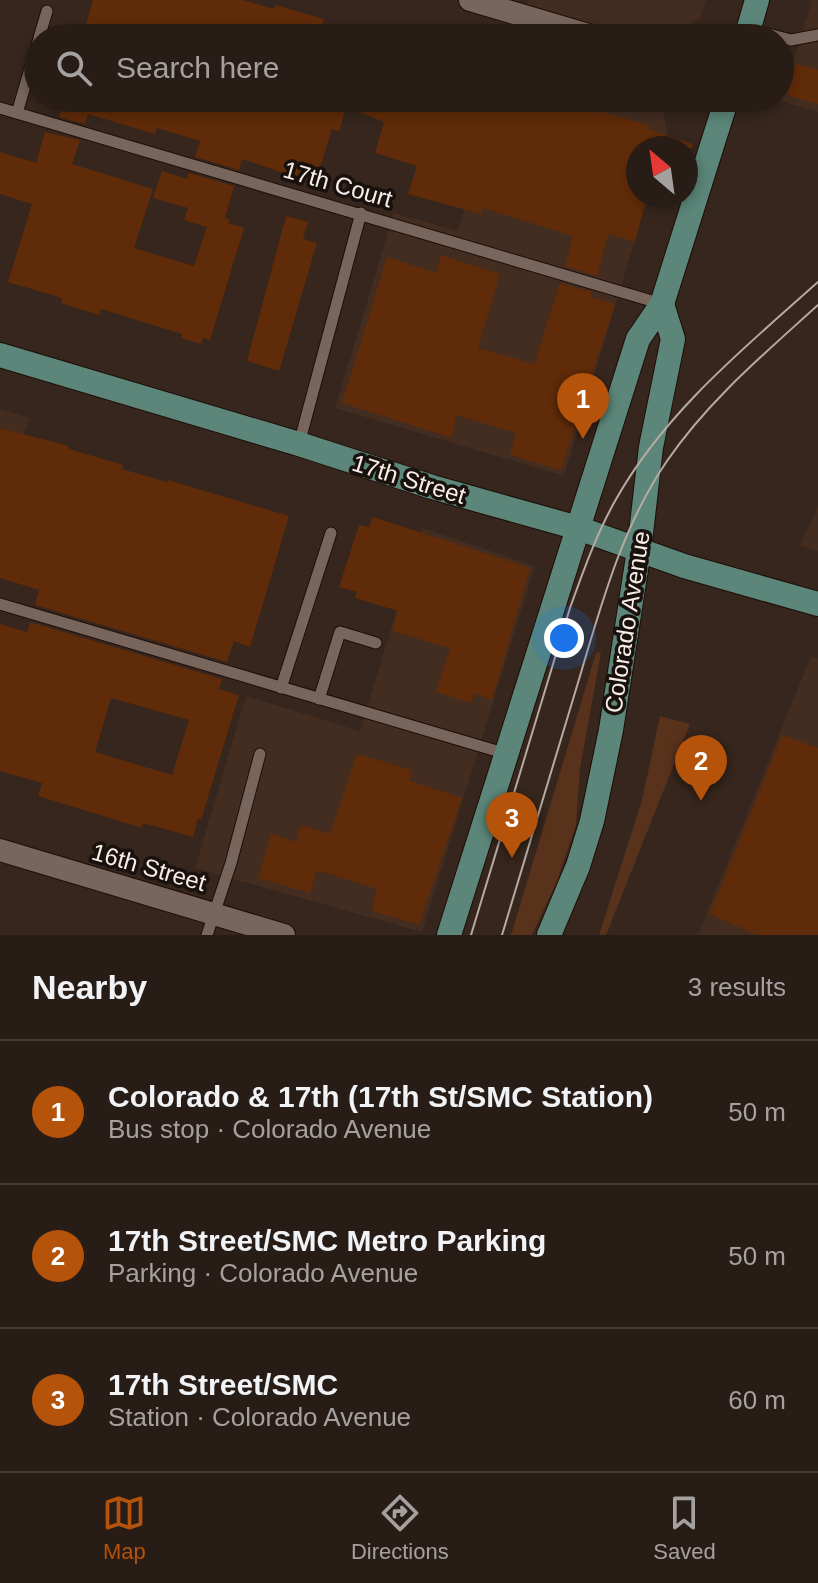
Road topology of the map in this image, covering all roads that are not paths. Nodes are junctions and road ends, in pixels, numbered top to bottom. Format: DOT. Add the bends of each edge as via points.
graph roads {
  1 [pos="470,0"];
  2 [pos="757,0"];
  3 [pos="47,11"];
  4 [pos="43,24"];
  5 [pos="551,24"];
  6 [pos="750,24"];
  7 [pos="818,35"];
  8 [pos="794,39"];
  9 [pos="24,90"];
  10 [pos="0,108"];
  11 [pos="723,112"];
  12 [pos="17,113"];
  13 [pos="361,213"];
  14 [pos="662,304"];
  15 [pos="0,355"];
  16 [pos="299,444"];
  17 [pos="578,528"];
  18 [pos="331,533"];
  19 [pos="639,550"];
  20 [pos="0,604"];
  21 [pos="818,604"];
  22 [pos="376,643"];
  23 [pos="281,688"];
  24 [pos="319,699"];
  25 [pos="260,754"];
  26 [pos="507,754"];
  27 [pos="0,850"];
  28 [pos="214,913"];
  29 [pos="207,935"];
  30 [pos="284,935"];
  31 [pos="449,935"];
  32 [pos="549,935"];
  1 -- 5 [label="street"];
  2 -- 6 [label="main road"];
  3 -- 4 [label="lane"];
  7 -- 8 [label="lane"];
  9 -- 12 [label="lane"];
  10 -- 12 [label="lane, 17th Court"];
  11 -- 14 [label="main road"];
  12 -- 13 [label="lane, 17th Court"];
  13 -- 14 [label="lane, 17th Court"];
  13 -- 16 [label="lane"];
  14 -- 17 [label="main road" via="638,339"];
  14 -- 19 [label="main road, Colorado Avenue" via="673,339 651,447"];
  15 -- 16 [label="main road, 17th Street"];
  16 -- 17 [label="main road, 17th Street"];
  17 -- 19 [label="main road, 17th Street"];
  17 -- 26 [label="main road"];
  18 -- 23 [label="lane"];
  19 -- 21 [label="main road, 17th Street"];
  19 -- 32 [label="main road, Colorado Avenue" via="592,821"];
  20 -- 23 [label="lane"];
  22 -- 24 [label="lane" via="340,632"];
  23 -- 24 [label="lane"];
  24 -- 26 [label="lane"];
  25 -- 28 [label="lane"];
  26 -- 31 [label="main road"];
  27 -- 28 [label="street, 16th Street"];
  28 -- 29 [label="lane"];
  28 -- 30 [label="street, 16th Street"];
}
